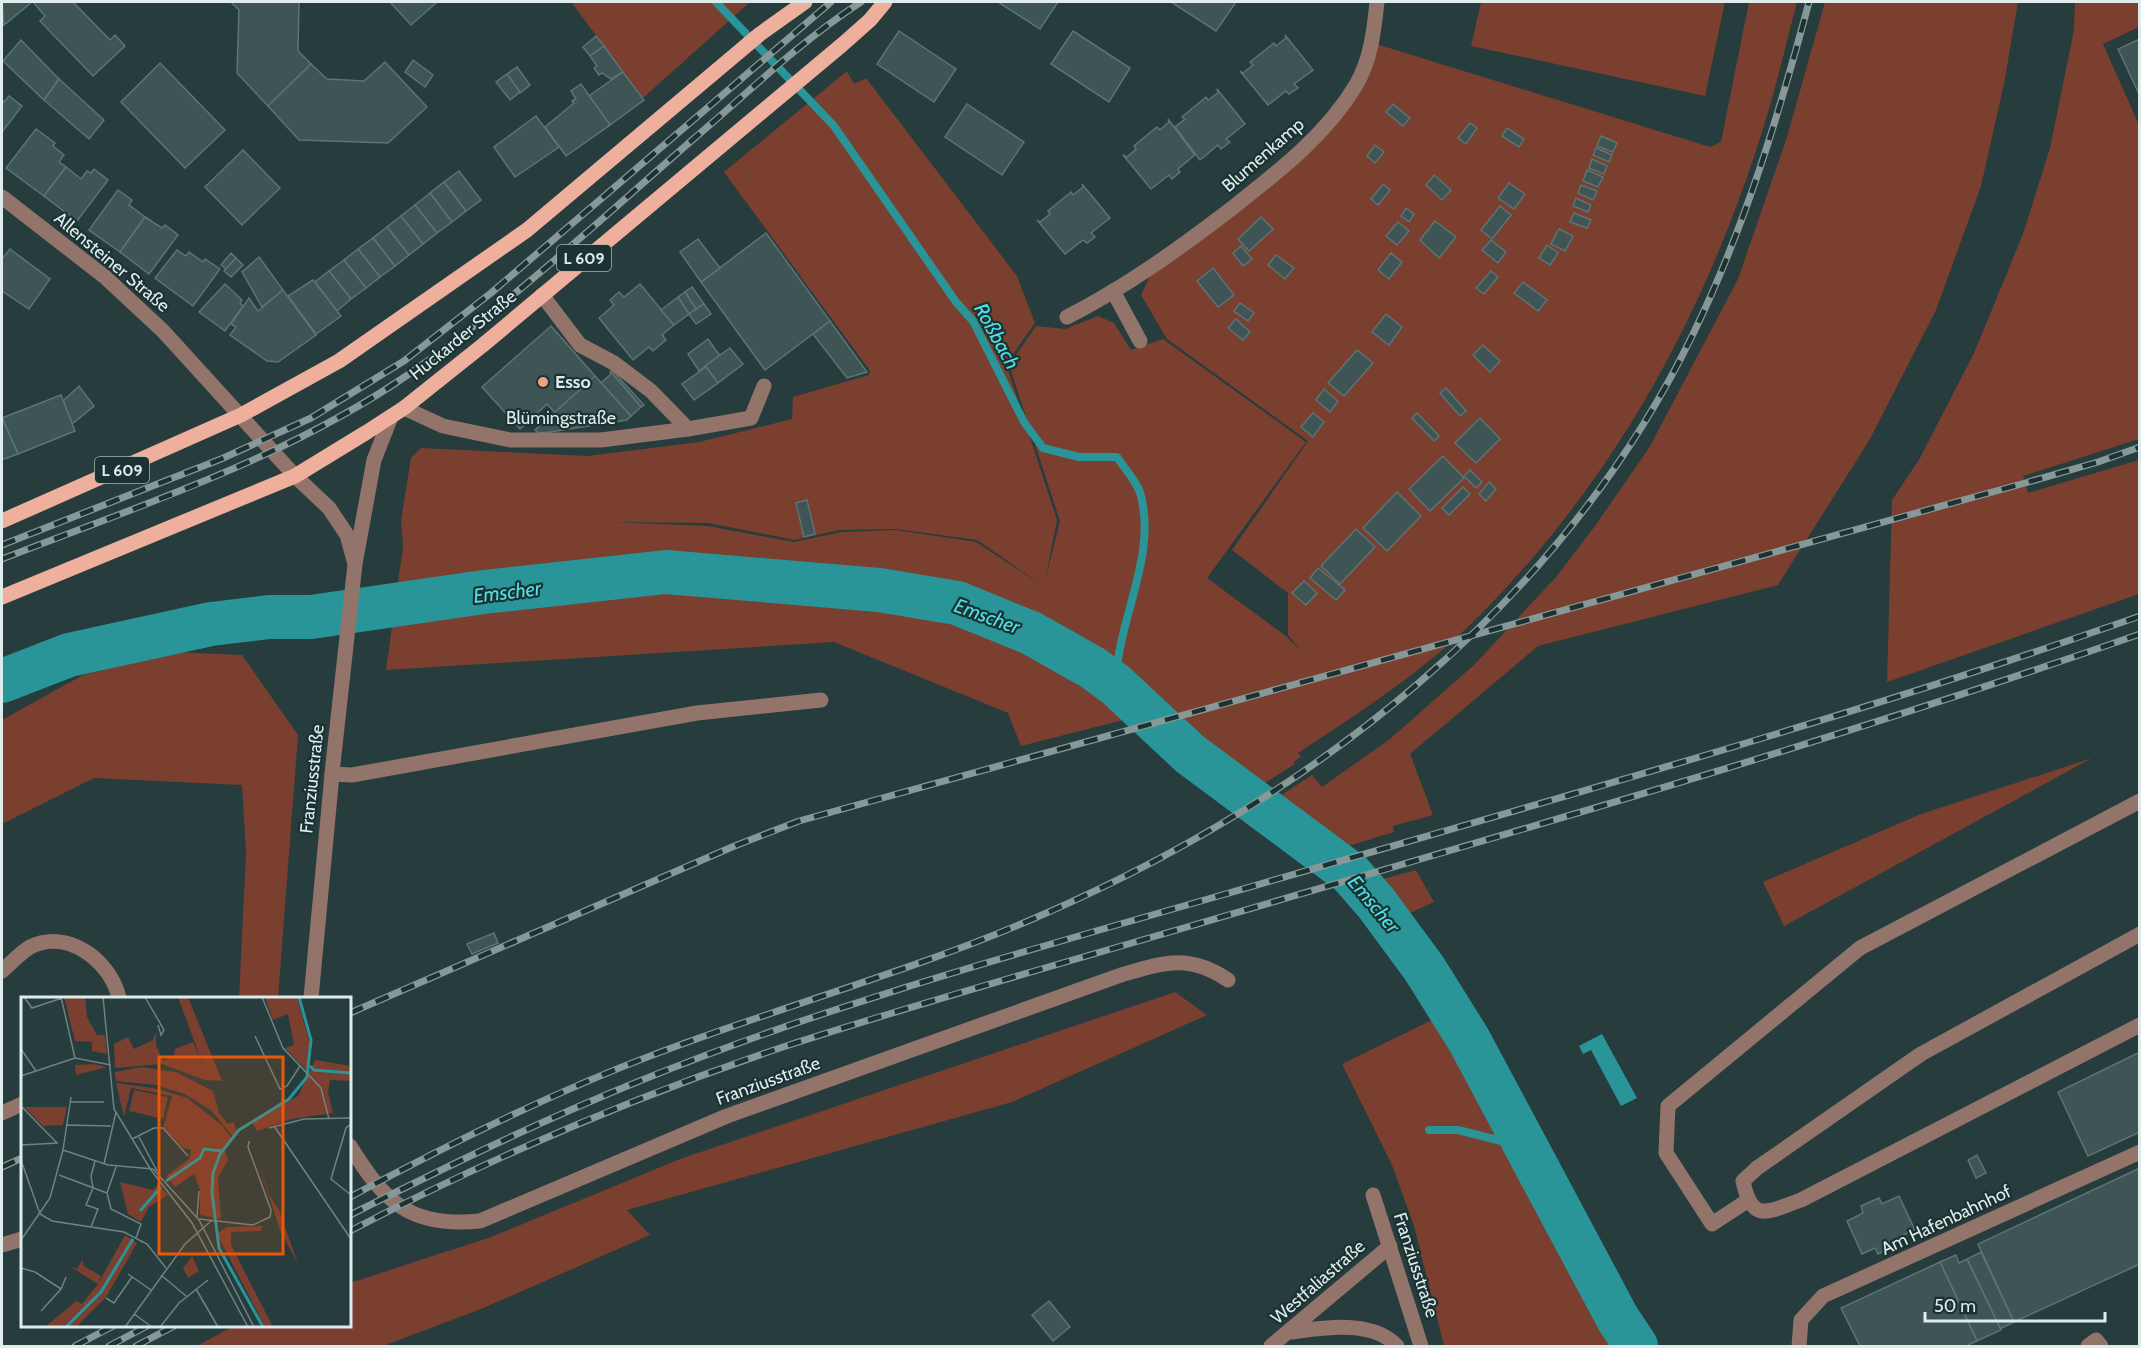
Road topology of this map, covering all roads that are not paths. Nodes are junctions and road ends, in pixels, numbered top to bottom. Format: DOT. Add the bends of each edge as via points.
graph roads {
  1 [pos="805,2"];
  2 [pos="885,2"];
  3 [pos="1377,2"];
  4 [pos="2,197"];
  5 [pos="1113,291"];
  6 [pos="542,295"];
  7 [pos="1067,317"];
  8 [pos="1140,341"];
  9 [pos="764,386"];
  10 [pos="397,412"];
  11 [pos="241,415"];
  12 [pos="688,429"];
  13 [pos="295,476"];
  14 [pos="2,521"];
  15 [pos="355,570"];
  16 [pos="2,597"];
  17 [pos="822,700"];
  18 [pos="332,774"];
  19 [pos="2139,801"];
  20 [pos="2139,934"];
  21 [pos="2,971"];
  22 [pos="1228,980"];
  23 [pos="118,997"];
  24 [pos="311,997"];
  25 [pos="2139,1025"];
  26 [pos="21,1104"];
  27 [pos="2,1113"];
  28 [pos="351,1147"];
  29 [pos="2139,1152"];
  30 [pos="1373,1195"];
  31 [pos="1747,1201"];
  32 [pos="21,1239"];
  33 [pos="2,1245"];
  34 [pos="1390,1246"];
  35 [pos="1290,1332"];
  36 [pos="1419,1340"];
  37 [pos="1396,1346"];
  38 [pos="1270,1347"];
  39 [pos="1799,1347"];
  40 [pos="2088,1347"];
  41 [pos="2101,1347"];
  1 -- 11 [label="main road, L 609" via="527,230 339,361"];
  2 -- 6 [label="main road, Huckarder Straße / L 609" via="813,69"];
  3 -- 5 [label="street, Blumenkamp" via="1370,52 1357,84 1330,120 1266,182 1181,247"];
  4 -- 11 [label="street, Allensteiner Straße" via="105,277 164,331"];
  5 -- 7 [label="street, Blumenkamp"];
  5 -- 8 [label="street"];
  6 -- 10 [label="main road, Huckarder Straße / L 609"];
  6 -- 12 [label="street" via="580,345 614,363 651,391"];
  9 -- 12 [label="street, Blümingstraße" via="751,418"];
  10 -- 12 [label="street, Blümingstraße" via="510,440 601,440"];
  10 -- 13 [label="main road, Huckarder Straße / L 609"];
  10 -- 15 [label="street, Franziusstraße" via="374,460"];
  11 -- 13 [label="street, Franziusstraße"];
  11 -- 14 [label="main road, L 609"];
  13 -- 15 [label="street, Franziusstraße" via="339,521"];
  13 -- 16 [label="main road, Huckarder Straße / L 609"];
  15 -- 18 [label="street, Franziusstraße"];
  17 -- 18 [label="street" via="697,713 352,775"];
  18 -- 24 [label="street, Franziusstraße"];
  19 -- 31 [label="street" via="1860,948 1668,1106 1666,1153 1712,1224"];
  20 -- 31 [label="street" via="1921,1054 1757,1168 1743,1181"];
  21 -- 23 [label="street" via="31,947 56,942 81,948 99,959"];
  22 -- 28 [label="street, Franziusstraße" via="1213,970 1177,961 1120,975 727,1116 480,1221 427,1221 403,1209 383,1191"];
  25 -- 31 [label="street" via="1801,1200 1768,1212 1755,1209"];
  26 -- 27 [label="street"];
  29 -- 39 [label="street, Am Hafenbahnhof" via="1823,1296 1801,1320"];
  30 -- 34 [label="street, Franziusstraße"];
  32 -- 33 [label="street"];
  34 -- 35 [label="street, Westfaliastraße"];
  34 -- 36 [label="street, Franziusstraße"];
  35 -- 37 [label="street" via="1332,1327 1360,1329 1390,1339"];
  35 -- 38 [label="street, Westfaliastraße"];
  40 -- 41 [label="street" via="2096,1340"];
}
